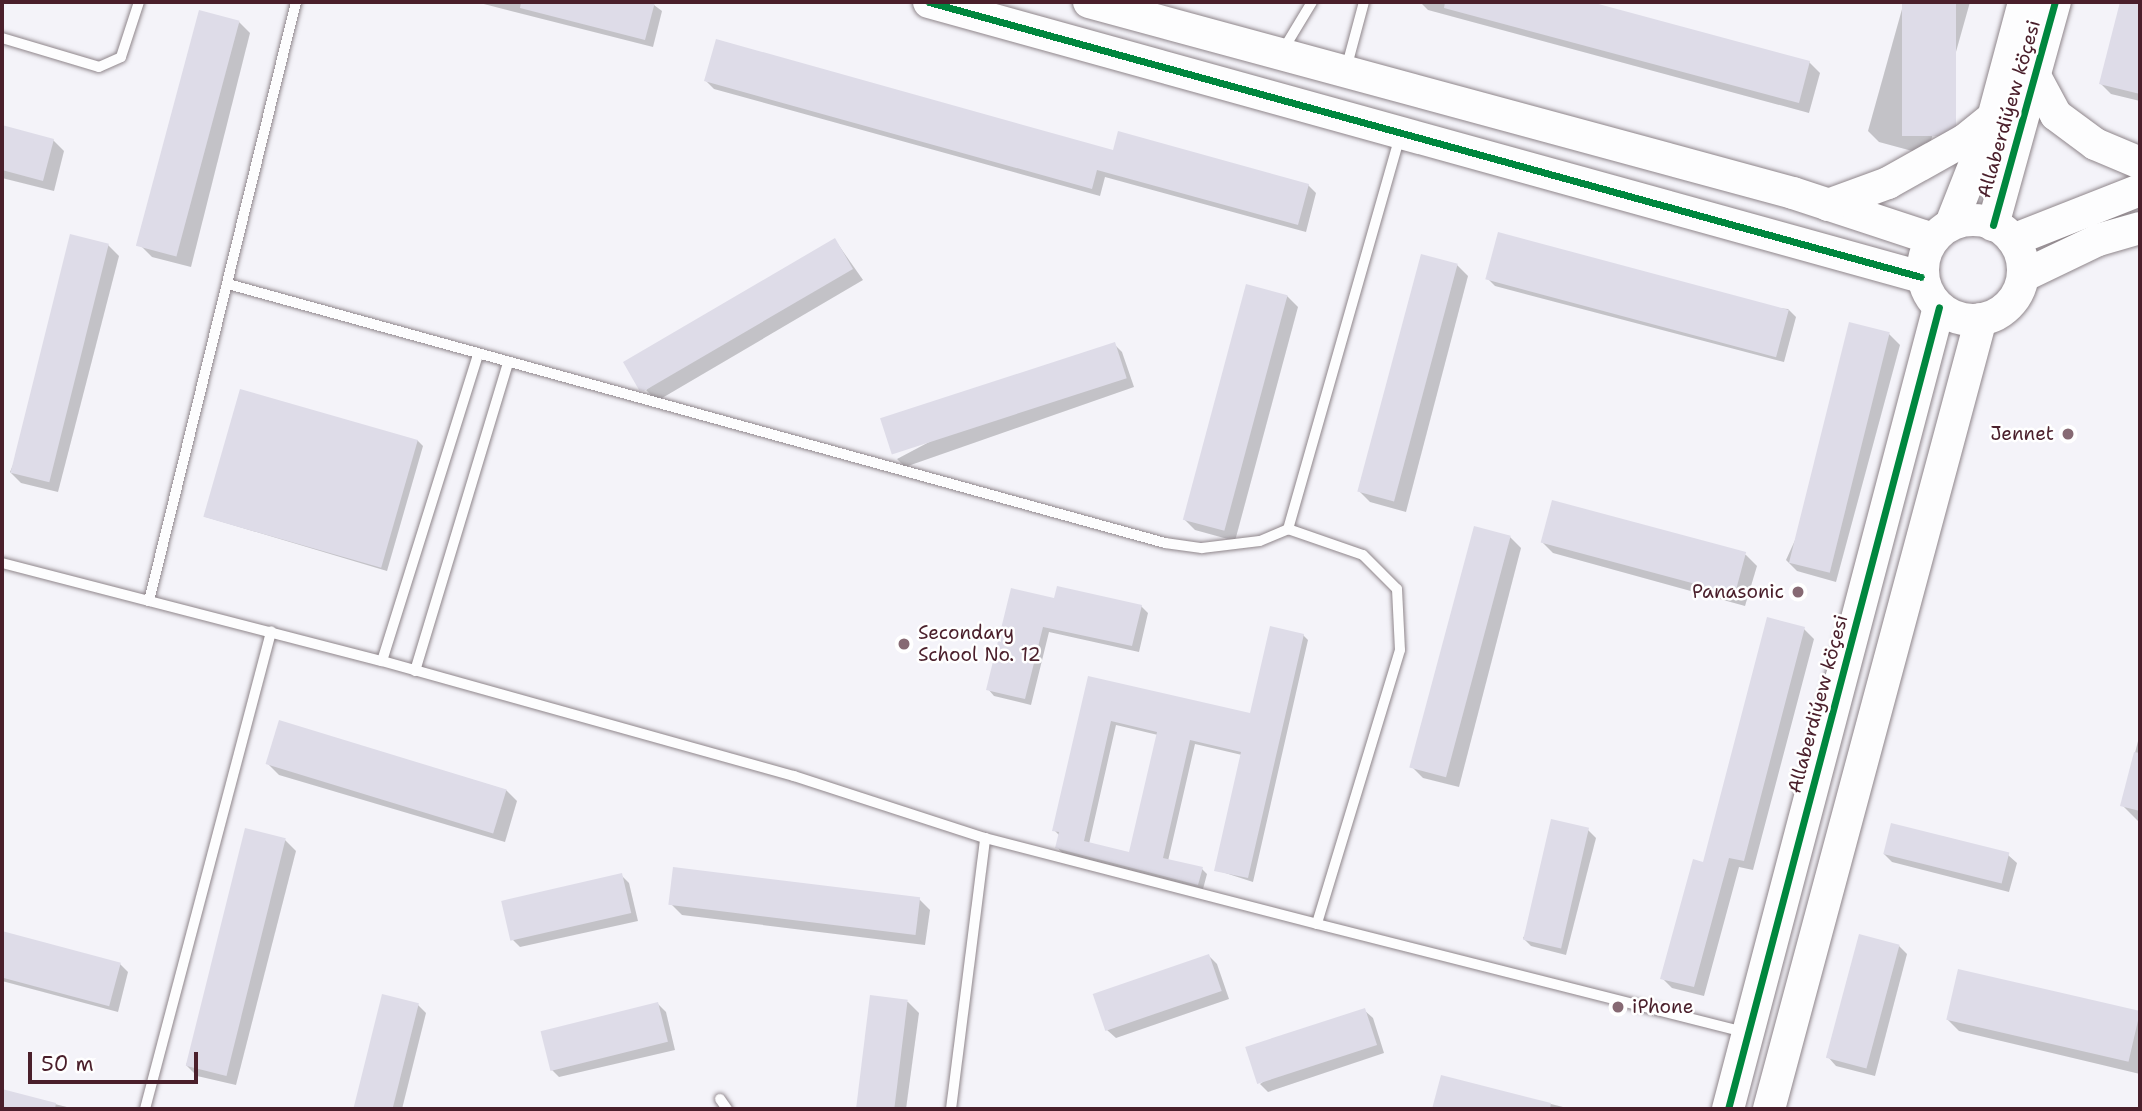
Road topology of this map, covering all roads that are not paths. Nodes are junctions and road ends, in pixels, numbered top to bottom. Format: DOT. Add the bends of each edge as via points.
graph roads {
  1 [pos="139,2"];
  2 [pos="296,2"];
  3 [pos="929,2"];
  4 [pos="1089,2"];
  5 [pos="1312,2"];
  6 [pos="1364,2"];
  7 [pos="2024,2"];
  8 [pos="2055,2"];
  9 [pos="2,38"];
  10 [pos="1281,54"];
  11 [pos="1345,71"];
  12 [pos="2035,76"];
  13 [pos="1993,118"];
  14 [pos="1401,132"];
  15 [pos="2140,163"];
  16 [pos="2140,190"];
  17 [pos="1828,205"];
  18 [pos="2140,228"];
  19 [pos="1942,231"];
  20 [pos="2003,232"];
  21 [pos="2023,276"];
  22 [pos="1921,277"];
  23 [pos="228,284"];
  24 [pos="1939,307"];
  25 [pos="1981,319"];
  26 [pos="478,355"];
  27 [pos="508,363"];
  28 [pos="1288,529"];
  29 [pos="2,563"];
  30 [pos="149,601"];
  31 [pos="271,631"];
  32 [pos="382,661"];
  33 [pos="415,671"];
  34 [pos="985,838"];
  35 [pos="1317,924"];
  36 [pos="1747,1032"];
  37 [pos="145,1109"];
  38 [pos="951,1109"];
  39 [pos="1728,1109"];
  40 [pos="1769,1109"];
  1 -- 9 [label="lane" via="121,57 99,67"];
  2 -- 23 [label="lane"];
  3 -- 14 [label="street"];
  4 -- 10 [label="street"];
  5 -- 10 [label="lane"];
  6 -- 11 [label="lane"];
  7 -- 13 [label="street, Allaberdiýew köçesi"];
  8 -- 12 [label="street, Allaberdiýew köçesi"];
  10 -- 11 [label="street"];
  11 -- 17 [label="street"];
  12 -- 15 [label="street" via="2056,115 2095,144"];
  12 -- 20 [label="street, Allaberdiýew köçesi"];
  13 -- 17 [label="street" via="1965,140 1888,183"];
  13 -- 19 [label="street, Allaberdiýew köçesi"];
  14 -- 22 [label="street"];
  14 -- 28 [label="lane"];
  16 -- 20 [label="street"];
  17 -- 19 [label="street"];
  18 -- 21 [label="street" via="2098,240"];
  19 -- 20 [label="street"];
  19 -- 22 [label="street"];
  20 -- 21 [label="street" via="2023,256"];
  21 -- 25 [label="street" via="2016,298 2001,312"];
  22 -- 24 [label="street"];
  23 -- 26 [label="lane"];
  23 -- 30 [label="lane"];
  24 -- 25 [label="street" via="1959,318"];
  24 -- 36 [label="street, Allaberdiýew köçesi"];
  25 -- 40 [label="street"];
  26 -- 27 [label="lane"];
  26 -- 32 [label="lane"];
  27 -- 28 [label="lane" via="1165,543 1213,546 1261,541"];
  27 -- 33 [label="lane"];
  28 -- 35 [label="lane" via="1363,555 1397,589 1400,650"];
  29 -- 30 [label="lane"];
  30 -- 31 [label="lane"];
  31 -- 32 [label="lane"];
  31 -- 37 [label="lane"];
  32 -- 33 [label="lane"];
  33 -- 34 [label="lane" via="794,776"];
  34 -- 35 [label="lane"];
  34 -- 38 [label="lane"];
  35 -- 36 [label="lane"];
  36 -- 39 [label="street, Allaberdiýew köçesi"];
}
